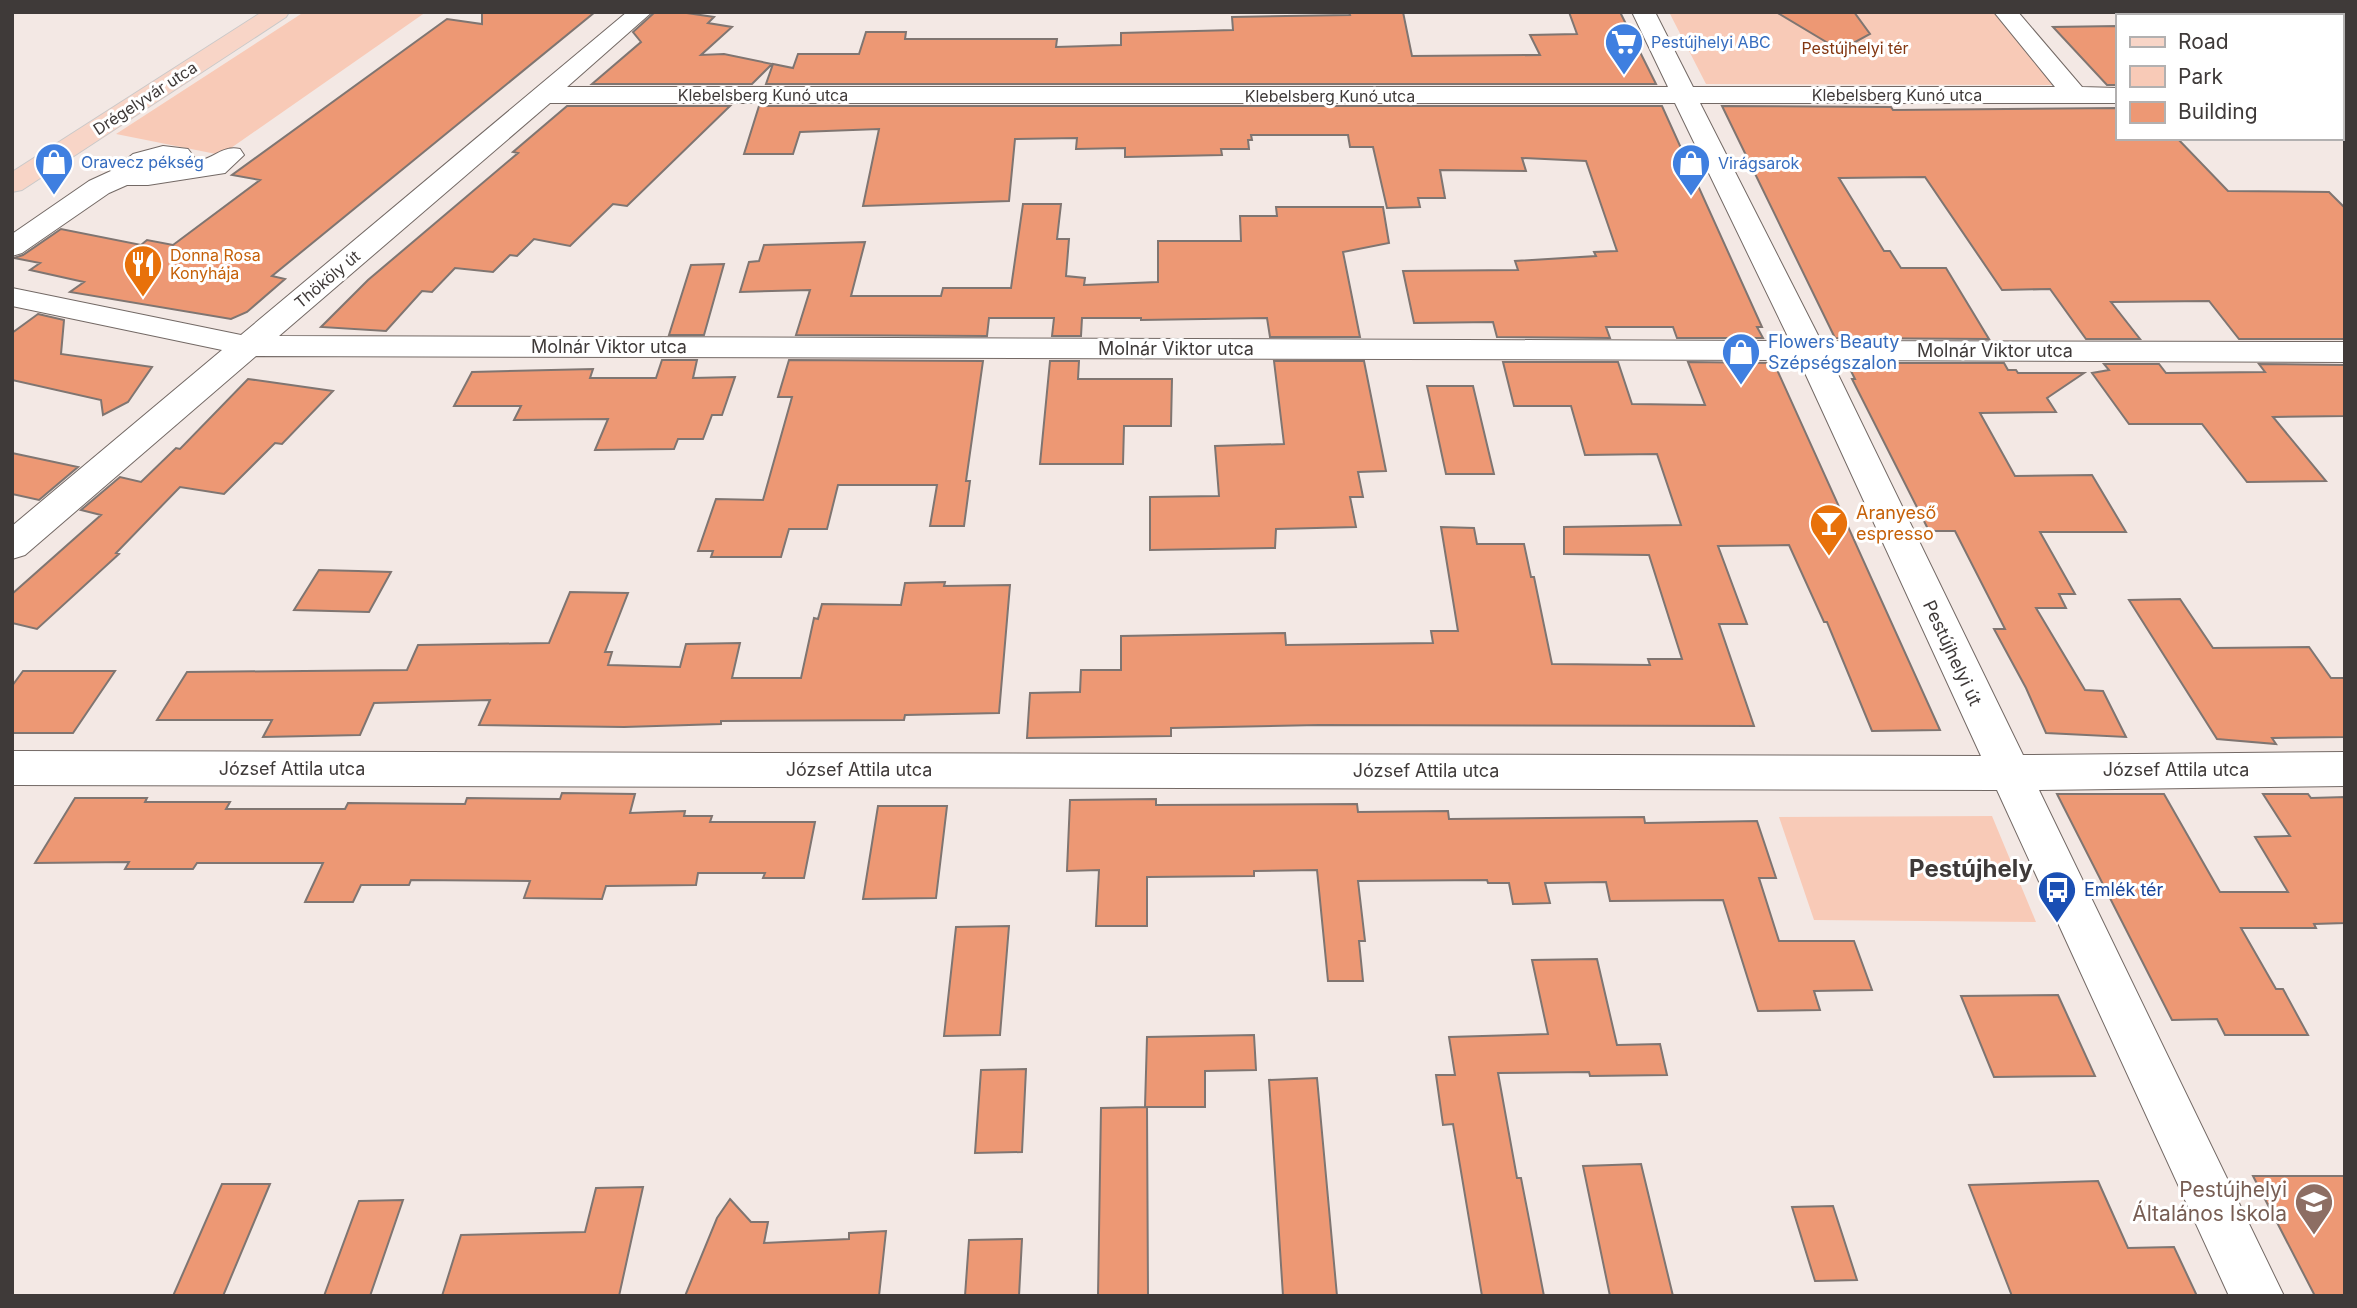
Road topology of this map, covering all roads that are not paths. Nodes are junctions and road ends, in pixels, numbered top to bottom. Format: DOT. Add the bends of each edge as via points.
graph roads {
  1 [pos="278,12"];
  2 [pos="641,12"];
  3 [pos="1643,12"];
  4 [pos="2005,12"];
  5 [pos="542,95"];
  6 [pos="1683,95"];
  7 [pos="2075,95"];
  8 [pos="2116,95"];
  9 [pos="231,155"];
  10 [pos="12,184"];
  11 [pos="12,247"];
  12 [pos="12,297"];
  13 [pos="248,346"];
  14 [pos="1810,350"];
  15 [pos="2345,352"];
  16 [pos="12,546"];
  17 [pos="12,768"];
  18 [pos="2345,769"];
  19 [pos="2007,771"];
  20 [pos="2257,1296"];
  1 -- 10 [label="main road, Drégelyvár utca"];
  2 -- 5 [label="street, Thököly út"];
  3 -- 6 [label="street, Pestújhelyi út"];
  4 -- 7 [label="street"];
  5 -- 6 [label="street, Klebelsberg Kunó utca"];
  5 -- 13 [label="street, Thököly út"];
  6 -- 7 [label="street, Klebelsberg Kunó utca"];
  6 -- 14 [label="street, Pestújhelyi út"];
  7 -- 8 [label="street, Klebelsberg Kunó utca"];
  9 -- 11 [label="street" via="215,167 175,171 184,161 179,155 142,160"];
  12 -- 13 [label="street, Molnár Viktor utca"];
  13 -- 14 [label="street, Molnár Viktor utca"];
  13 -- 16 [label="street, Thököly út"];
  14 -- 15 [label="street, Molnár Viktor utca"];
  14 -- 19 [label="street, Pestújhelyi út"];
  17 -- 19 [label="street, József Attila utca"];
  18 -- 19 [label="street, József Attila utca"];
  19 -- 20 [label="street, Pestújhelyi út"];
}
